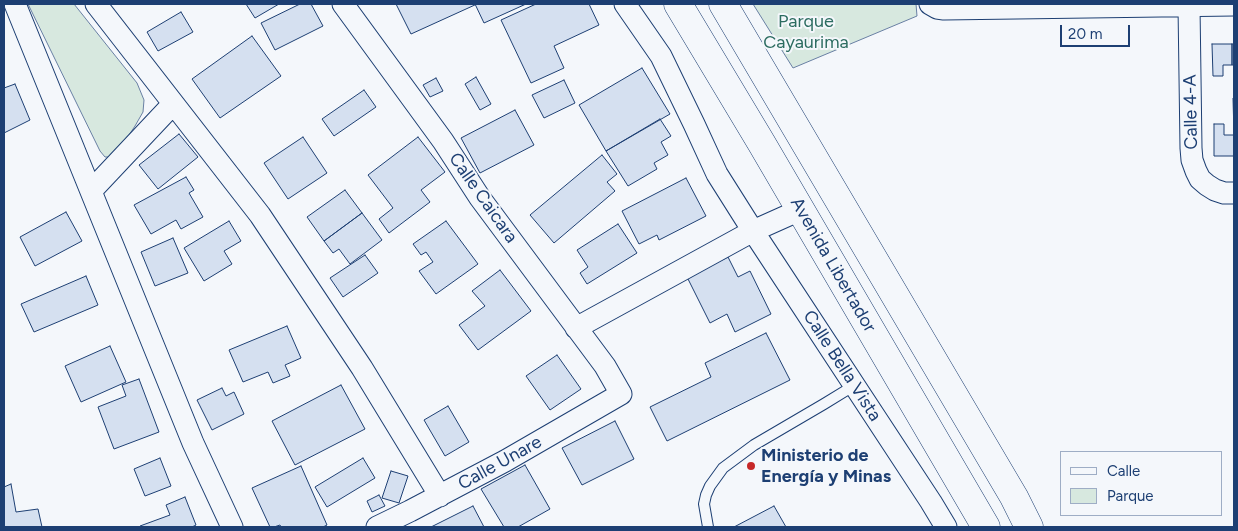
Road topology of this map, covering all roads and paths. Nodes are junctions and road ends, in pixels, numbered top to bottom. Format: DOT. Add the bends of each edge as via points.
graph roads {
  1 [pos="15,4"];
  2 [pos="96,4"];
  3 [pos="343,4"];
  4 [pos="625,4"];
  5 [pos="678,4"];
  6 [pos="723,4"];
  7 [pos="930,4"];
  8 [pos="1234,5"];
  9 [pos="1189,6"];
  10 [pos="173,104"];
  11 [pos="91,191"];
  12 [pos="1234,193"];
  13 [pos="836,194"];
  14 [pos="800,210"];
  15 [pos="753,231"];
  16 [pos="576,328"];
  17 [pos="854,385"];
  18 [pos="621,394"];
  19 [pos="440,496"];
  20 [pos="232,527"];
  21 [pos="377,527"];
  22 [pos="708,527"];
  23 [pos="946,527"];
  24 [pos="986,527"];
  25 [pos="1029,527"];
  1 -- 11 [label="street"];
  2 -- 10 [label="street"];
  3 -- 16 [label="street, Calle Caicara"];
  4 -- 15 [label="street" via="661,56 717,174"];
  5 -- 14 [label="main road, Avenida Libertador"];
  6 -- 13 [label="main road"];
  7 -- 9 [label="street" via="944,9"];
  8 -- 9 [label="street"];
  9 -- 12 [label="street, Calle 4-A" via="1192,160 1200,179 1207,185 1224,193"];
  10 -- 11 [label="street"];
  10 -- 19 [label="street" via="265,223 362,368"];
  11 -- 20 [label="street" via="193,443"];
  13 -- 14 [label="main road"];
  13 -- 25 [label="main road"];
  14 -- 15 [label="street"];
  14 -- 24 [label="main road, Avenida Libertador"];
  15 -- 16 [label="street"];
  15 -- 17 [label="street, Calle Bella Vista"];
  16 -- 18 [label="street, Calle Caicara" via="605,366"];
  17 -- 22 [label="lane" via="754,445 723,468 706,495 704,504"];
  17 -- 23 [label="street, Calle Bella Vista"];
  18 -- 19 [label="street, Calle Unare"];
  19 -- 21 [label="street, Calle Unare"];
}
